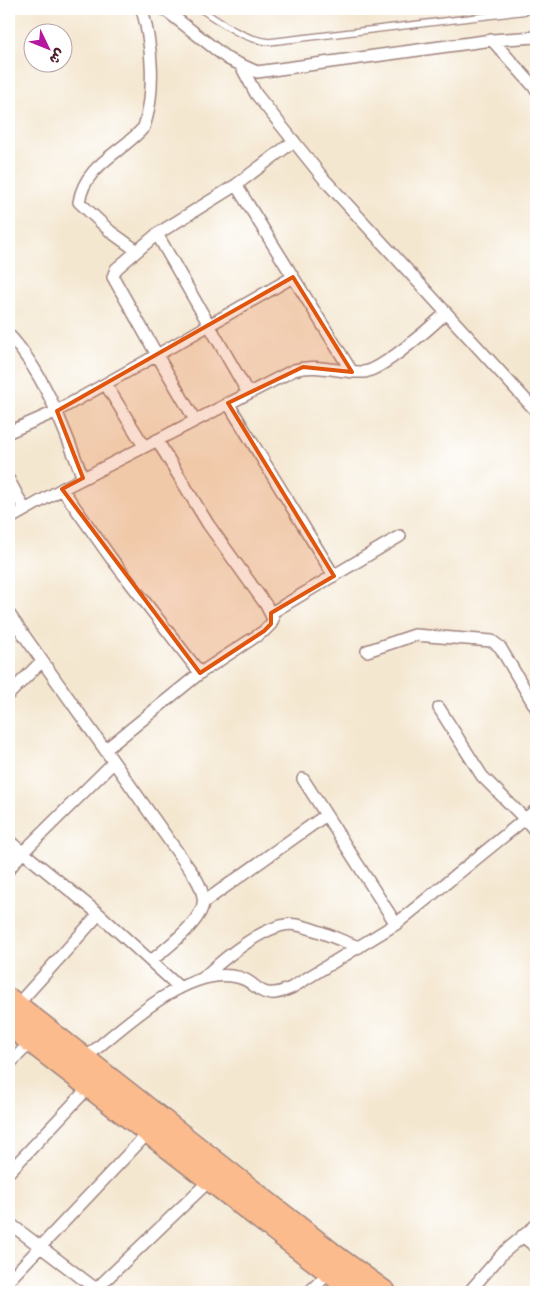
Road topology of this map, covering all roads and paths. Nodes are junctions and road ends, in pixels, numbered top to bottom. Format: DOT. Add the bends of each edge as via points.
graph roads {
  1 [pos="142,9"];
  2 [pos="164,9"];
  3 [pos="200,9"];
  4 [pos="536,10"];
  5 [pos="536,37"];
  6 [pos="492,40"];
  7 [pos="242,66"];
  8 [pos="536,89"];
  9 [pos="294,141"];
  10 [pos="236,185"];
  11 [pos="157,234"];
  12 [pos="136,250"];
  13 [pos="293,277"];
  14 [pos="446,313"];
  15 [pos="208,326"];
  16 [pos="9,335"];
  17 [pos="156,355"];
  18 [pos="352,372"];
  19 [pos="106,385"];
  20 [pos="248,393"];
  21 [pos="228,403"];
  22 [pos="57,411"];
  23 [pos="536,412"];
  24 [pos="195,420"];
  25 [pos="9,432"];
  26 [pos="157,440"];
  27 [pos="144,446"];
  28 [pos="83,478"];
  29 [pos="9,480"];
  30 [pos="62,489"];
  31 [pos="25,510"];
  32 [pos="9,519"];
  33 [pos="400,536"];
  34 [pos="334,576"];
  35 [pos="271,613"];
  36 [pos="9,614"];
  37 [pos="367,651"];
  38 [pos="42,661"];
  39 [pos="200,672"];
  40 [pos="9,694"];
  41 [pos="439,708"];
  42 [pos="536,708"];
  43 [pos="105,750"];
  44 [pos="113,763"];
  45 [pos="303,779"];
  46 [pos="536,810"];
  47 [pos="326,815"];
  48 [pos="524,819"];
  49 [pos="536,832"];
  50 [pos="9,841"];
  51 [pos="22,853"];
  52 [pos="9,869"];
  53 [pos="204,902"];
  54 [pos="99,914"];
  55 [pos="396,924"];
  56 [pos="359,947"];
  57 [pos="151,961"];
  58 [pos="203,978"];
  59 [pos="180,988"];
  60 [pos="13,1002"];
  61 [pos="9,1025"];
  62 [pos="31,1042"];
  63 [pos="84,1059"];
  64 [pos="9,1064"];
  65 [pos="89,1087"];
  66 [pos="148,1133"];
  67 [pos="9,1172"];
  68 [pos="210,1180"];
  69 [pos="9,1223"];
  70 [pos="536,1225"];
  71 [pos="522,1236"];
  72 [pos="536,1247"];
  73 [pos="40,1248"];
  74 [pos="329,1273"];
  75 [pos="9,1280"];
  76 [pos="96,1291"];
  77 [pos="309,1292"];
  78 [pos="355,1292"];
  79 [pos="385,1292"];
  80 [pos="469,1292"];
  1 -- 12 [label="street" via="149,34 152,71 144,127 99,164 87,180 78,202"];
  2 -- 7 [label="street" via="228,59"];
  3 -- 4 [label="lane" via="237,33 269,42"];
  5 -- 6 [label="street"];
  6 -- 7 [label="street" via="257,72"];
  6 -- 8 [label="street"];
  7 -- 9 [label="street" via="256,94"];
  9 -- 10 [label="street"];
  9 -- 14 [label="street" via="324,179"];
  10 -- 11 [label="street"];
  10 -- 13 [label="street"];
  11 -- 12 [label="street"];
  11 -- 15 [label="street"];
  12 -- 17 [label="street" via="116,269 113,281"];
  13 -- 15 [label="street"];
  13 -- 18 [label="street"];
  14 -- 18 [label="street" via="378,366 364,372"];
  14 -- 23 [label="street"];
  15 -- 17 [label="street"];
  15 -- 20 [label="street"];
  16 -- 22 [label="street"];
  17 -- 19 [label="street"];
  17 -- 24 [label="street"];
  18 -- 20 [label="street" via="303,367"];
  19 -- 22 [label="street"];
  19 -- 27 [label="street"];
  20 -- 21 [label="street"];
  21 -- 24 [label="street"];
  21 -- 34 [label="street"];
  22 -- 25 [label="street"];
  22 -- 28 [label="street"];
  24 -- 26 [label="street"];
  26 -- 27 [label="street"];
  26 -- 35 [label="street" via="208,524"];
  27 -- 28 [label="street"];
  28 -- 30 [label="street"];
  29 -- 31 [label="street"];
  30 -- 31 [label="street"];
  30 -- 39 [label="street"];
  31 -- 32 [label="street"];
  33 -- 34 [label="street"];
  34 -- 35 [label="street"];
  35 -- 39 [label="street" via="271,624 264,631"];
  36 -- 38 [label="street"];
  37 -- 42 [label="street" via="415,635 492,641 500,647"];
  38 -- 40 [label="street"];
  38 -- 43 [label="street"];
  39 -- 43 [label="street"];
  41 -- 48 [label="street" via="482,776"];
  43 -- 44 [label="street"];
  44 -- 51 [label="street"];
  44 -- 53 [label="street" via="197,880"];
  45 -- 47 [label="street"];
  46 -- 48 [label="street"];
  47 -- 53 [label="street"];
  47 -- 55 [label="street"];
  48 -- 49 [label="street"];
  48 -- 55 [label="street"];
  50 -- 51 [label="street"];
  51 -- 52 [label="street"];
  51 -- 54 [label="street"];
  53 -- 57 [label="street" via="190,926"];
  54 -- 57 [label="street"];
  54 -- 60 [label="street"];
  55 -- 56 [label="street"];
  56 -- 58 [label="street" via="275,995 260,992 241,978 230,975"];
  56 -- 58 [label="street" via="296,924 279,927 226,956"];
  57 -- 59 [label="street"];
  58 -- 59 [label="street"];
  59 -- 63 [label="street" via="136,1016"];
  60 -- 63 [label="highway"];
  61 -- 62 [label="highway"];
  62 -- 64 [label="street"];
  62 -- 65 [label="highway"];
  63 -- 79 [label="highway"];
  65 -- 66 [label="highway"];
  65 -- 67 [label="street"];
  66 -- 68 [label="highway"];
  66 -- 73 [label="street"];
  68 -- 74 [label="highway"];
  68 -- 76 [label="street"];
  69 -- 73 [label="street"];
  70 -- 71 [label="street"];
  71 -- 72 [label="street"];
  71 -- 80 [label="street"];
  73 -- 75 [label="street"];
  73 -- 76 [label="street"];
  74 -- 77 [label="street"];
  74 -- 78 [label="highway"];
}
